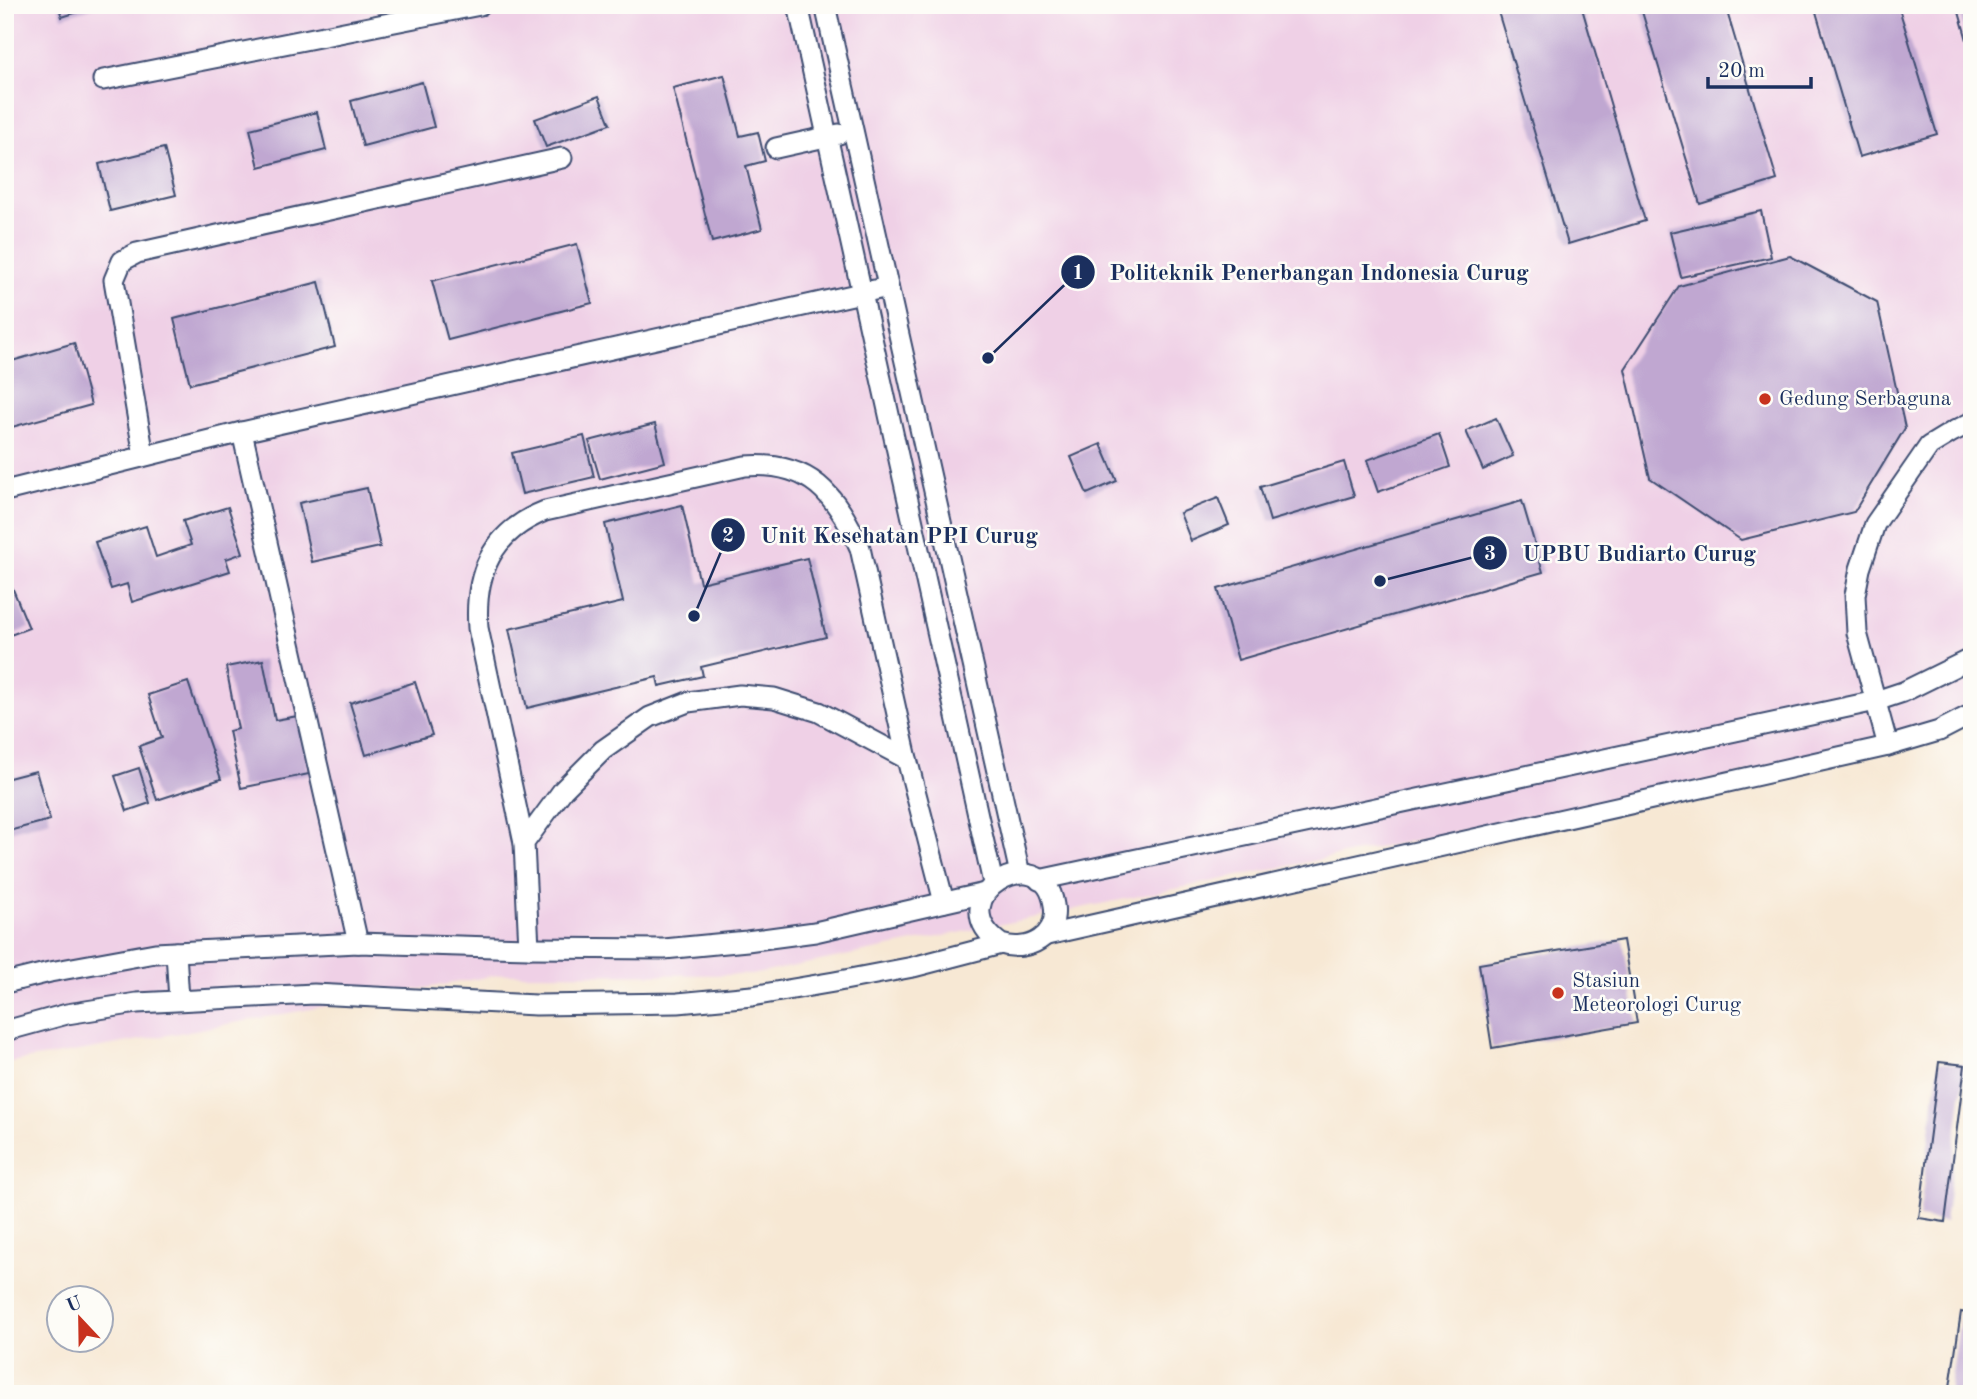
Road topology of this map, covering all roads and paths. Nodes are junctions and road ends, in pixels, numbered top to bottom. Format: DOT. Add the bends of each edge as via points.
graph roads {
  1 [pos="480,5"];
  2 [pos="798,5"];
  3 [pos="825,5"];
  4 [pos="103,80"];
  5 [pos="854,132"];
  6 [pos="827,137"];
  7 [pos="776,148"];
  8 [pos="562,158"];
  9 [pos="888,287"];
  10 [pos="862,293"];
  11 [pos="1972,422"];
  12 [pos="242,432"];
  13 [pos="144,456"];
  14 [pos="5,491"];
  15 [pos="1972,658"];
  16 [pos="1877,701"];
  17 [pos="1972,714"];
  18 [pos="1888,746"];
  19 [pos="907,759"];
  20 [pos="524,843"];
  21 [pos="1020,874"];
  22 [pos="1039,880"];
  23 [pos="989,888"];
  24 [pos="944,902"];
  25 [pos="1047,935"];
  26 [pos="358,943"];
  27 [pos="1001,944"];
  28 [pos="529,948"];
  29 [pos="176,952"];
  30 [pos="5,983"];
  31 [pos="179,1000"];
  32 [pos="5,1031"];
  1 -- 4 [label="lane"];
  2 -- 6 [label="lane"];
  3 -- 5 [label="lane"];
  5 -- 6 [label="lane"];
  5 -- 9 [label="lane"];
  6 -- 7 [label="lane"];
  6 -- 10 [label="lane"];
  8 -- 13 [label="lane" via="137,253 122,261 114,280"];
  9 -- 10 [label="lane"];
  9 -- 21 [label="lane"];
  10 -- 12 [label="lane"];
  10 -- 23 [label="lane"];
  11 -- 16 [label="lane" via="1929,446 1875,524 1854,595 1854,616"];
  12 -- 13 [label="lane"];
  12 -- 26 [label="lane"];
  13 -- 14 [label="lane"];
  15 -- 16 [label="lane"];
  16 -- 18 [label="lane"];
  16 -- 22 [label="lane"];
  17 -- 18 [label="lane" via="1939,731"];
  18 -- 25 [label="lane"];
  19 -- 20 [label="lane" via="819,712 774,698 740,695 688,702 650,716 603,750 563,790"];
  19 -- 20 [label="lane" via="860,548 848,522 832,496 806,477 787,468 745,466 545,511 526,518 492,551 480,581 478,628"];
  19 -- 24 [label="lane"];
  20 -- 28 [label="lane"];
  21 -- 22 [label="lane"];
  21 -- 23 [label="lane" via="1003,877"];
  22 -- 25 [label="lane" via="1048,889 1055,912"];
  23 -- 24 [label="lane"];
  23 -- 27 [label="lane" via="981,916"];
  24 -- 28 [label="lane" via="815,932 747,942 664,949"];
  25 -- 27 [label="lane" via="1025,947"];
  26 -- 28 [label="lane"];
  26 -- 29 [label="lane"];
  27 -- 31 [label="lane" via="834,982 678,1003 536,1004 314,994"];
  29 -- 30 [label="lane"];
  29 -- 31 [label="lane"];
  31 -- 32 [label="lane" via="67,1014"];
}
